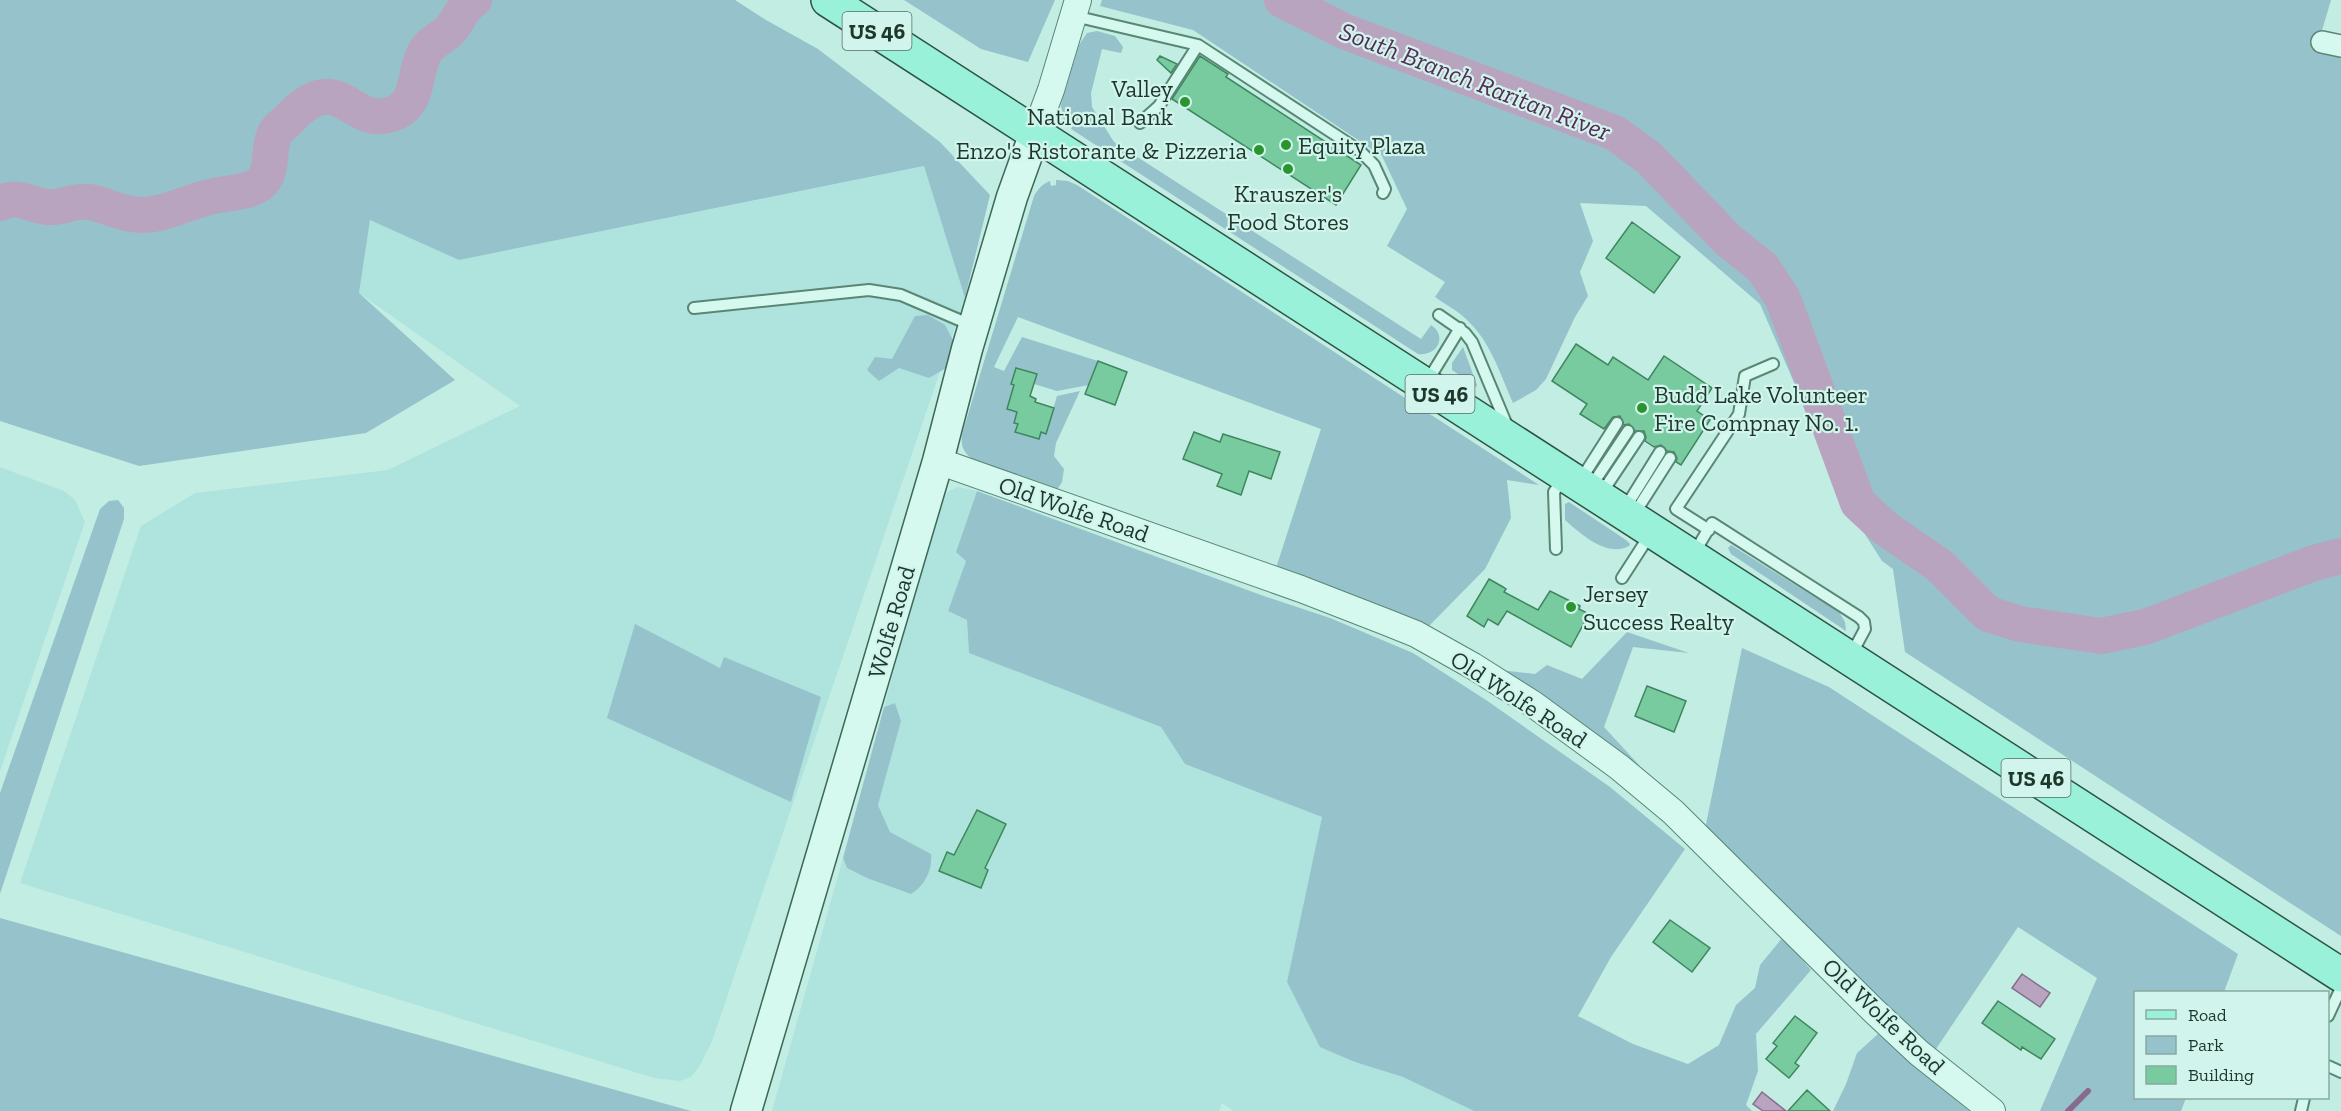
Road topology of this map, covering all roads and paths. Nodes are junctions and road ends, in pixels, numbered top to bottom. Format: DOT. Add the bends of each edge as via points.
graph roads {
  1 [pos="828,0"];
  2 [pos="1076,8"];
  3 [pos="1198,45"];
  4 [pos="1140,123"];
  5 [pos="1035,133"];
  6 [pos="1383,193"];
  7 [pos="694,308"];
  8 [pos="1439,315"];
  9 [pos="974,327"];
  10 [pos="1460,328"];
  11 [pos="1773,364"];
  12 [pos="1426,385"];
  13 [pos="1617,423"];
  14 [pos="1628,431"];
  15 [pos="1639,437"];
  16 [pos="1514,442"];
  17 [pos="1665,455"];
  18 [pos="938,461"];
  19 [pos="1605,501"];
  20 [pos="1700,543"];
  21 [pos="1556,549"];
  22 [pos="1622,578"];
  23 [pos="2341,975"];
  24 [pos="2341,988"];
  25 [pos="2329,1014"];
  26 [pos="746,1111"];
  27 [pos="1992,1111"];
  1 -- 5 [label="main road, US 46"];
  2 -- 3 [label="lane"];
  2 -- 5 [label="street"];
  3 -- 4 [label="lane" via="1159,106"];
  3 -- 6 [label="lane" via="1360,151 1374,165 1385,189"];
  5 -- 9 [label="main road, Wolfe Road" via="1012,196"];
  5 -- 12 [label="main road, US 46"];
  7 -- 9 [label="lane" via="869,290 901,296"];
  8 -- 10 [label="lane"];
  9 -- 18 [label="main road, Wolfe Road"];
  10 -- 12 [label="lane"];
  10 -- 16 [label="lane" via="1472,342"];
  11 -- 20 [label="lane" via="1745,376 1739,414 1676,509"];
  12 -- 16 [label="main road, US 46"];
  13 -- 19 [label="lane"];
  14 -- 19 [label="lane"];
  15 -- 19 [label="lane"];
  16 -- 19 [label="main road, US 46"];
  17 -- 19 [label="lane"];
  18 -- 26 [label="main road, Wolfe Road"];
  18 -- 27 [label="street, Old Wolfe Road" via="1300,589 1416,634 1473,666 1533,704 1674,812 1872,1010"];
  19 -- 20 [label="main road, US 46"];
  19 -- 21 [label="lane" via="1554,492"];
  19 -- 22 [label="lane"];
  20 -- 23 [label="main road, US 46" via="1850,658"];
  24 -- 25 [label="lane"];
}
